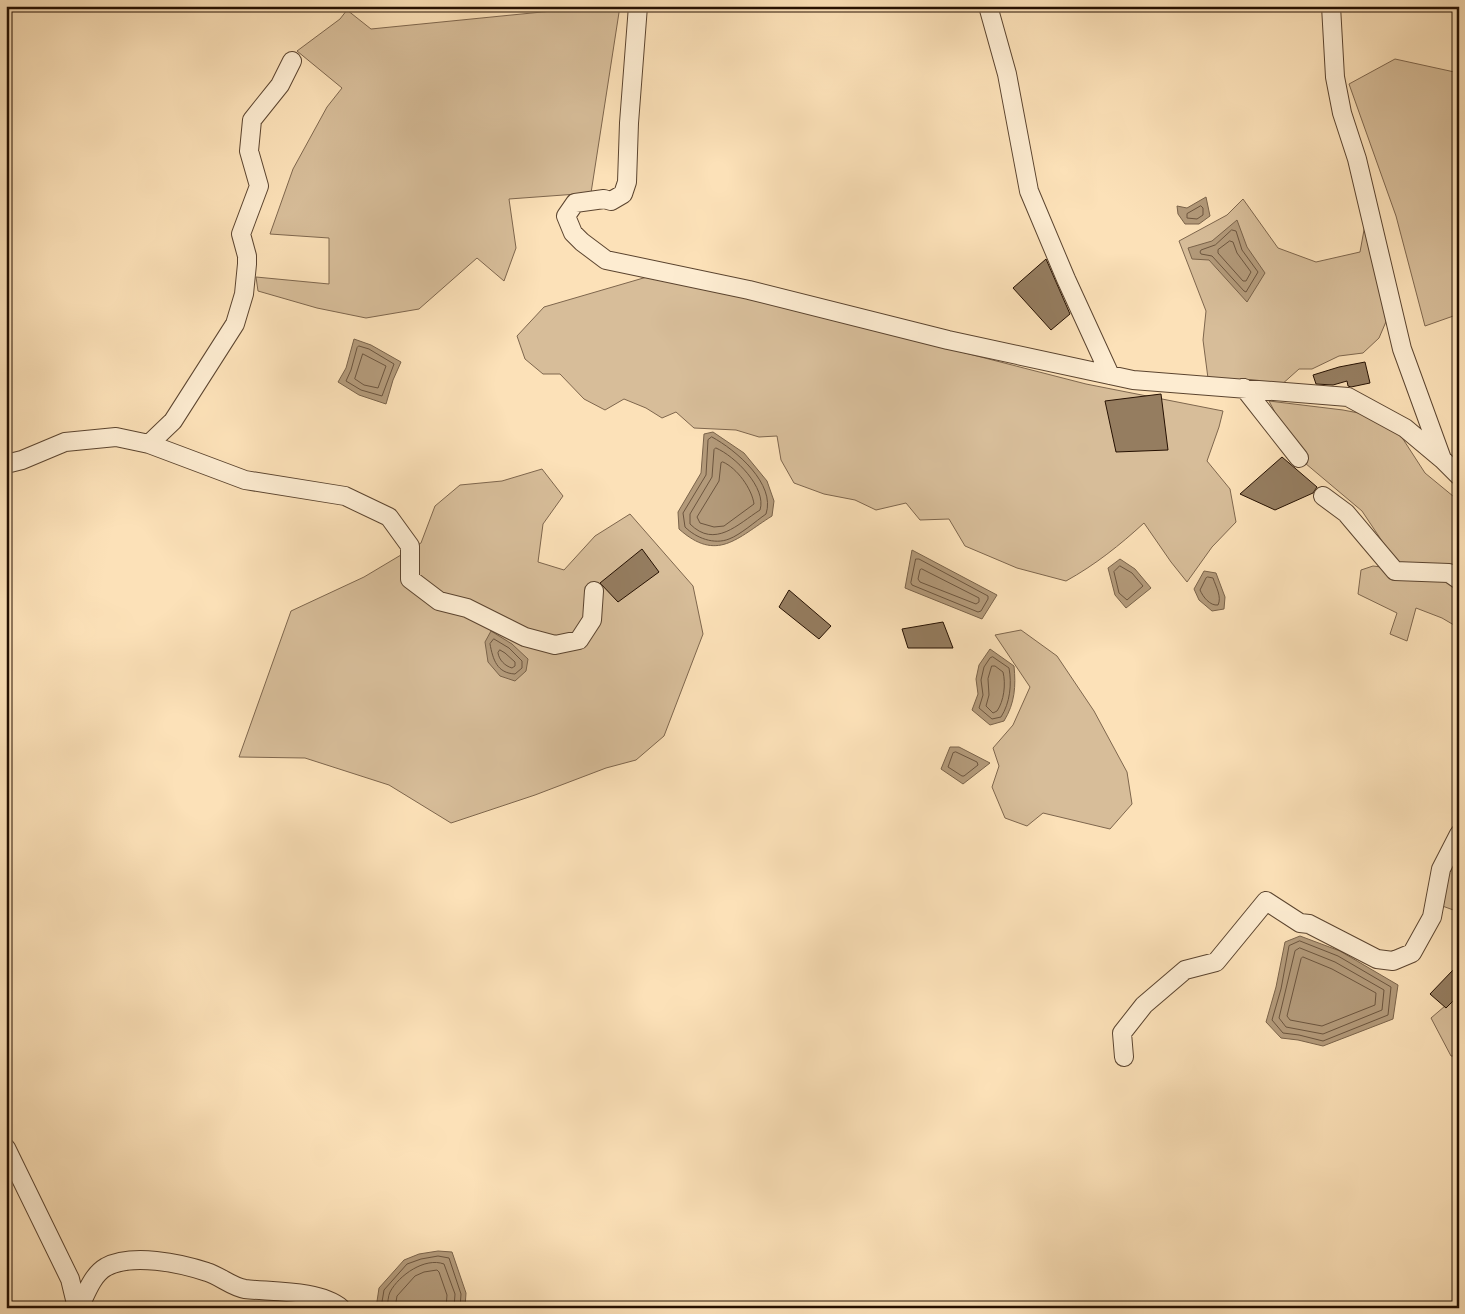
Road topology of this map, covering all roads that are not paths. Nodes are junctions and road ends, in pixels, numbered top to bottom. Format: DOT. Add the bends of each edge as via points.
graph roads {
  1 [pos="638,6"];
  2 [pos="988,6"];
  3 [pos="1331,6"];
  4 [pos="292,61"];
  5 [pos="1110,375"];
  6 [pos="1244,388"];
  7 [pos="149,444"];
  8 [pos="1299,458"];
  9 [pos="1442,459"];
  10 [pos="6,464"];
  11 [pos="1459,476"];
  12 [pos="1323,496"];
  13 [pos="1459,580"];
  14 [pos="594,591"];
  15 [pos="1459,834"];
  16 [pos="1124,1057"];
  17 [pos="6,1148"];
  18 [pos="78,1308"];
  19 [pos="341,1308"];
  1 -- 5 [label="street" via="626,182 623,194 611,200 575,203 566,216 573,233 582,242 606,260 749,290 948,340"];
  2 -- 5 [label="street" via="1007,74 1029,191"];
  3 -- 9 [label="street" via="1335,77 1342,113 1357,159 1402,349"];
  4 -- 7 [label="street" via="280,85 252,120 249,151 259,186 241,234 247,256 244,294 235,324 173,421"];
  5 -- 6 [label="street" via="1133,380"];
  6 -- 8 [label="street"];
  6 -- 9 [label="street" via="1348,397 1405,428"];
  7 -- 10 [label="street" via="116,437 65,442"];
  7 -- 14 [label="street" via="245,480 345,496 389,517 410,546 410,579 439,601 467,608 525,637 555,645 579,640 592,620"];
  9 -- 11 [label="street"];
  12 -- 13 [label="street" via="1346,513 1395,571 1449,573"];
  15 -- 16 [label="street" via="1441,869 1432,918 1412,954 1393,961 1377,959 1309,924 1300,923 1266,901 1216,962 1185,970 1144,1005 1122,1033"];
  17 -- 18 [label="street" via="70,1279"];
  18 -- 19 [label="street" via="90,1284 106,1268 125,1262 161,1260 208,1272 243,1289 296,1293 335,1303"];
}
